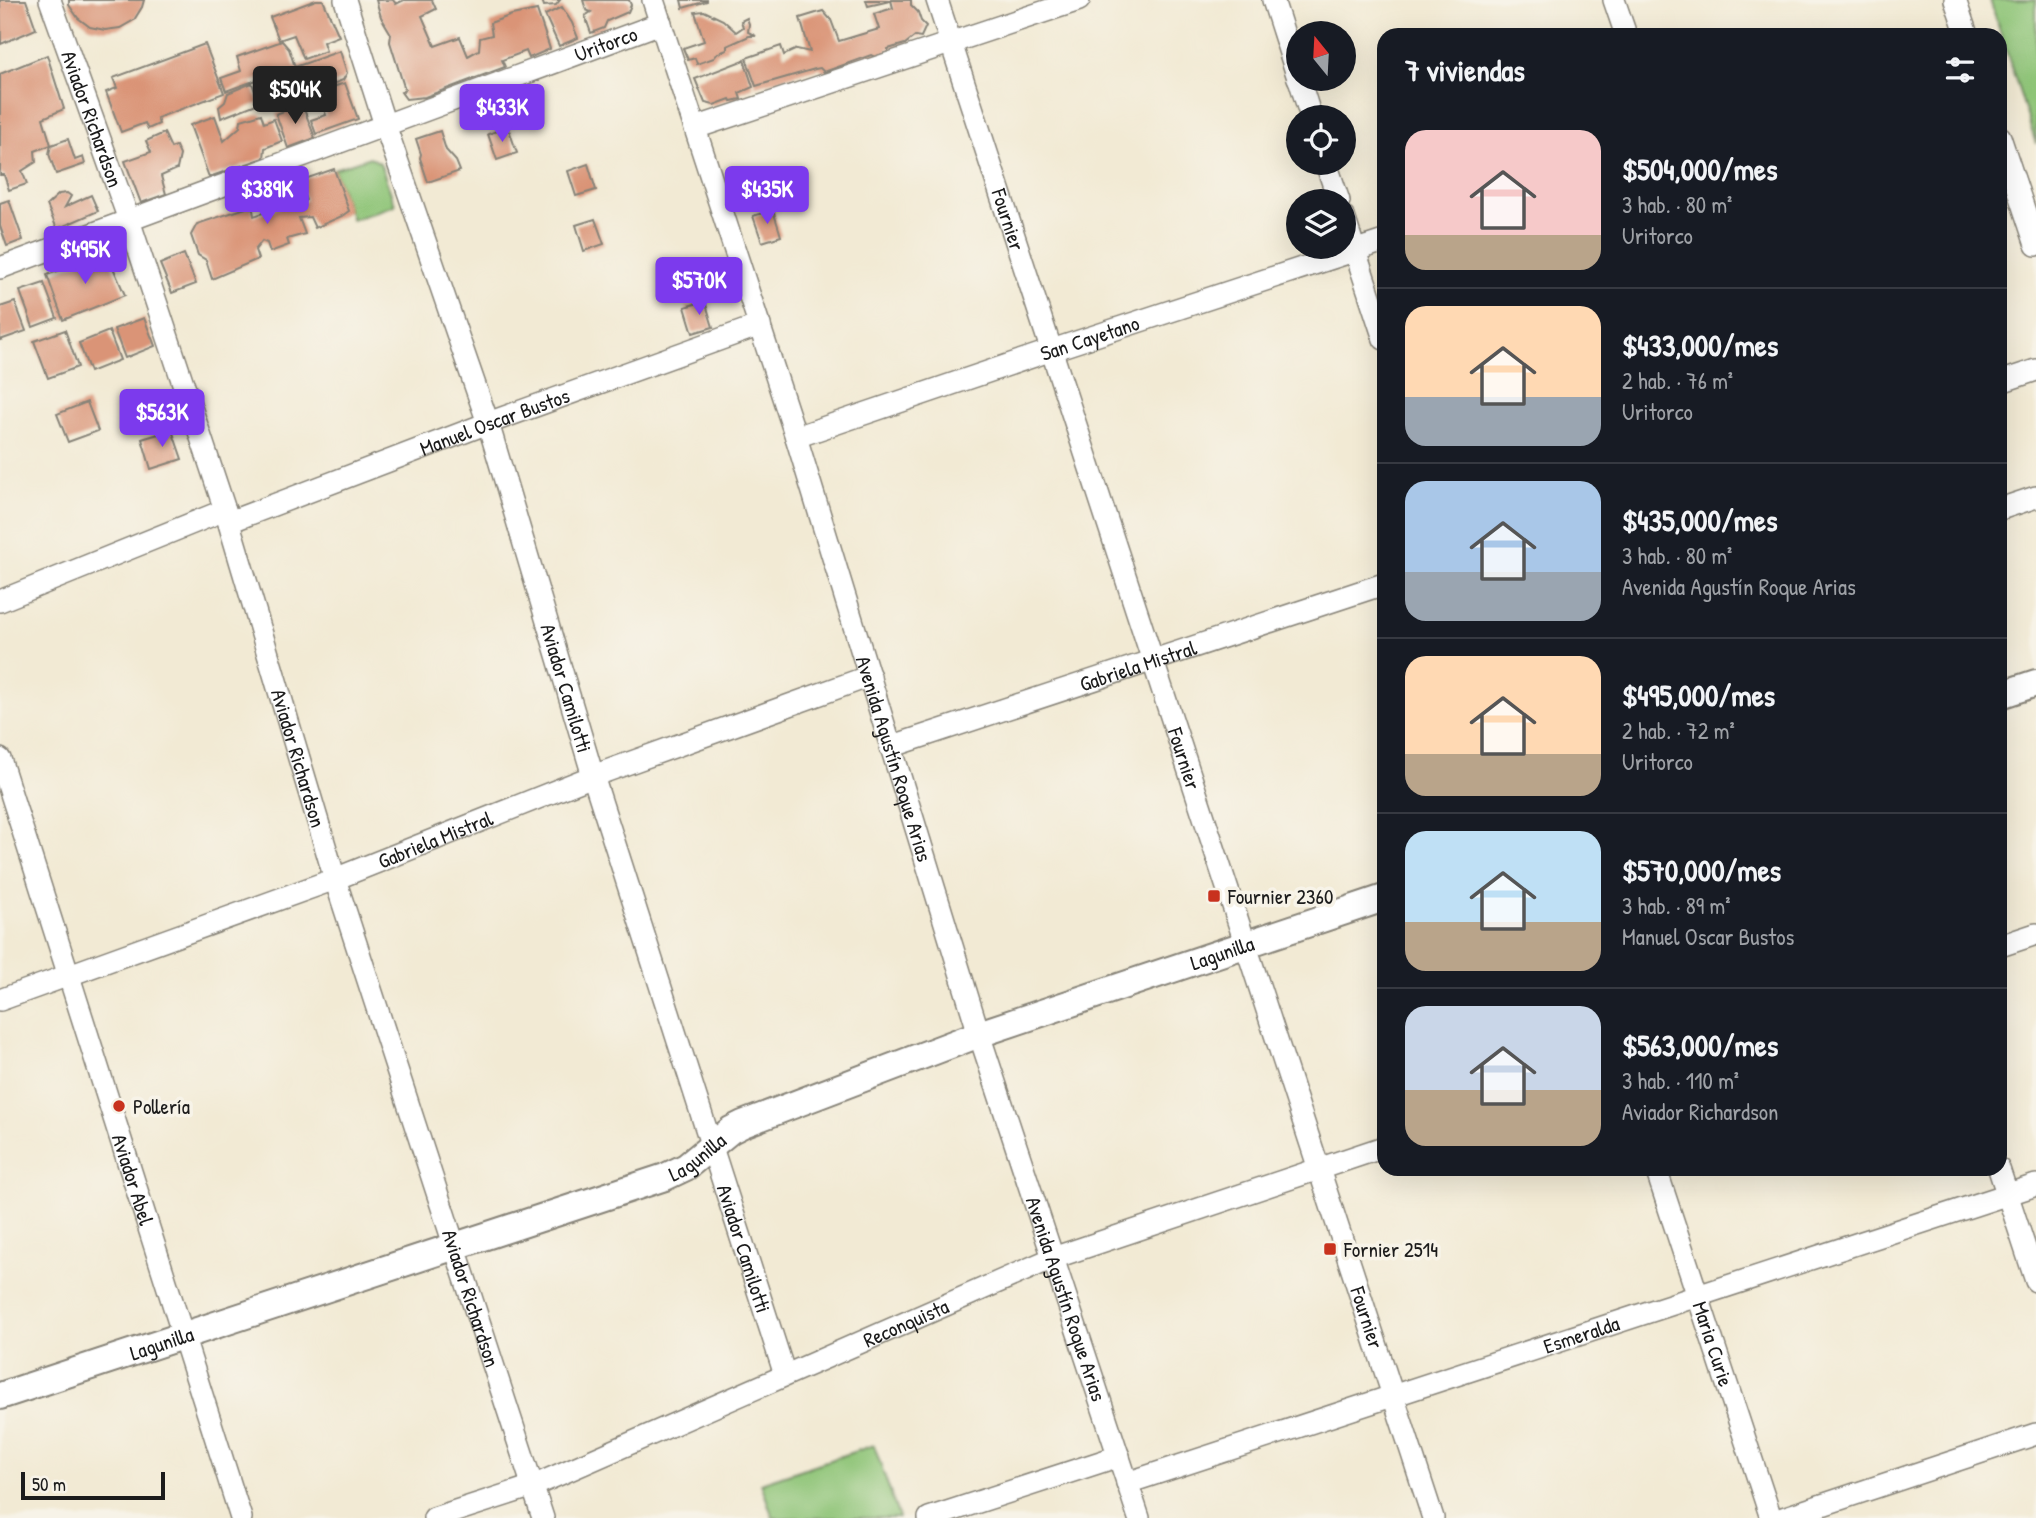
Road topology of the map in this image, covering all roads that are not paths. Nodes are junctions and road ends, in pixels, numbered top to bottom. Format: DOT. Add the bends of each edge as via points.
graph roads {
  1 [pos="50,0"];
  2 [pos="345,0"];
  3 [pos="653,0"];
  4 [pos="937,0"];
  5 [pos="1079,0"];
  6 [pos="1273,0"];
  7 [pos="1615,0"];
  8 [pos="1955,0"];
  9 [pos="661,23"];
  10 [pos="1624,28"];
  11 [pos="1965,28"];
  12 [pos="1286,39"];
  13 [pos="951,42"];
  14 [pos="385,125"];
  15 [pos="695,128"];
  16 [pos="2007,148"];
  17 [pos="2026,182"];
  18 [pos="129,220"];
  19 [pos="1377,243"];
  20 [pos="2036,245"];
  21 [pos="1356,250"];
  22 [pos="1356,253"];
  23 [pos="1328,259"];
  24 [pos="0,268"];
  25 [pos="1377,318"];
  26 [pos="760,325"];
  27 [pos="1052,350"];
  28 [pos="2036,370"];
  29 [pos="2007,380"];
  30 [pos="488,424"];
  31 [pos="796,437"];
  32 [pos="2036,497"];
  33 [pos="2007,507"];
  34 [pos="227,516"];
  35 [pos="1377,586"];
  36 [pos="0,601"];
  37 [pos="1153,660"];
  38 [pos="870,676"];
  39 [pos="2036,683"];
  40 [pos="2007,693"];
  41 [pos="890,747"];
  42 [pos="0,759"];
  43 [pos="593,776"];
  44 [pos="335,879"];
  45 [pos="1377,900"];
  46 [pos="2036,934"];
  47 [pos="1245,944"];
  48 [pos="2007,944"];
  49 [pos="69,976"];
  50 [pos="0,1000"];
  51 [pos="979,1034"];
  52 [pos="712,1147"];
  53 [pos="1377,1149"];
  54 [pos="1319,1169"];
  55 [pos="1658,1176"];
  56 [pos="2002,1176"];
  57 [pos="2036,1185"];
  58 [pos="2008,1194"];
  59 [pos="454,1247"];
  60 [pos="1053,1258"];
  61 [pos="2036,1281"];
  62 [pos="1698,1296"];
  63 [pos="183,1336"];
  64 [pos="785,1375"];
  65 [pos="0,1396"];
  66 [pos="1393,1396"];
  67 [pos="2036,1434"];
  68 [pos="1119,1456"];
  69 [pos="1127,1483"];
  70 [pos="533,1486"];
  71 [pos="241,1518"];
  72 [pos="435,1518"];
  73 [pos="543,1518"];
  74 [pos="929,1518"];
  75 [pos="1139,1518"];
  76 [pos="1433,1518"];
  77 [pos="1771,1518"];
  78 [pos="1783,1518"];
  1 -- 18 [label="street, Aviador Richardson"];
  2 -- 14 [label="street, Aviador Camilotti"];
  3 -- 9 [label="street, Avenida Agustín Roque Arias"];
  4 -- 13 [label="street, Fournier"];
  5 -- 13 [label="street"];
  6 -- 12 [label="street"];
  7 -- 10 [label="street"];
  8 -- 11 [label="street"];
  9 -- 14 [label="street, Uritorco"];
  9 -- 15 [label="street, Avenida Agustín Roque Arias"];
  13 -- 15 [label="street"];
  13 -- 27 [label="street, Fournier"];
  14 -- 18 [label="street, Uritorco"];
  14 -- 30 [label="street, Aviador Camilotti"];
  15 -- 26 [label="street, Avenida Agustín Roque Arias"];
  16 -- 17 [label="street"];
  17 -- 20 [label="street"];
  18 -- 24 [label="street, Uritorco"];
  18 -- 34 [label="street, Aviador Richardson"];
  19 -- 21 [label="street, San Cayetano"];
  22 -- 25 [label="street"];
  23 -- 27 [label="street, San Cayetano"];
  26 -- 30 [label="street, Manuel Oscar Bustos"];
  26 -- 31 [label="street, Avenida Agustín Roque Arias"];
  27 -- 31 [label="street, San Cayetano"];
  27 -- 37 [label="street, Fournier"];
  28 -- 29 [label="street"];
  30 -- 34 [label="street, Manuel Oscar Bustos"];
  30 -- 43 [label="street, Aviador Camilotti"];
  31 -- 38 [label="street, Avenida Agustín Roque Arias"];
  32 -- 33 [label="street"];
  34 -- 36 [label="street, Manuel Oscar Bustos"];
  34 -- 44 [label="street, Aviador Richardson"];
  35 -- 37 [label="street, Gabriela Mistral"];
  37 -- 41 [label="street, Gabriela Mistral"];
  37 -- 47 [label="street, Fournier"];
  38 -- 41 [label="street, Avenida Agustín Roque Arias"];
  38 -- 43 [label="street, Gabriela Mistral"];
  39 -- 40 [label="main road"];
  41 -- 51 [label="street, Avenida Agustín Roque Arias"];
  42 -- 49 [label="street, Aviador Abel"];
  43 -- 44 [label="street, Gabriela Mistral"];
  43 -- 52 [label="street, Aviador Camilotti"];
  44 -- 49 [label="street, Gabriela Mistral"];
  44 -- 59 [label="street, Aviador Richardson"];
  45 -- 47 [label="main road, Lagunilla"];
  46 -- 48 [label="street"];
  47 -- 51 [label="main road, Lagunilla"];
  47 -- 54 [label="street, Fournier"];
  49 -- 50 [label="street, Gabriela Mistral"];
  49 -- 63 [label="street, Aviador Abel"];
  51 -- 52 [label="main road, Lagunilla" via="743,1124"];
  51 -- 60 [label="street, Avenida Agustín Roque Arias"];
  52 -- 59 [label="main road, Lagunilla" via="664,1177"];
  52 -- 64 [label="street, Aviador Camilotti"];
  53 -- 54 [label="street, Reconquista"];
  54 -- 60 [label="street, Reconquista"];
  54 -- 66 [label="street, Fournier"];
  55 -- 62 [label="street, Maria Curie"];
  56 -- 58 [label="street"];
  57 -- 58 [label="street, Esmeralda"];
  58 -- 61 [label="street"];
  58 -- 62 [label="street, Esmeralda"];
  59 -- 63 [label="main road, Lagunilla"];
  59 -- 70 [label="street, Aviador Richardson"];
  60 -- 64 [label="street, Reconquista"];
  60 -- 68 [label="street, Avenida Agustín Roque Arias"];
  62 -- 66 [label="street, Esmeralda"];
  62 -- 77 [label="street, Maria Curie"];
  63 -- 65 [label="main road, Lagunilla"];
  63 -- 71 [label="street, Aviador Abel"];
  64 -- 70 [label="street, Reconquista"];
  66 -- 69 [label="street, Esmeralda"];
  66 -- 76 [label="street, Fournier"];
  67 -- 78 [label="street"];
  68 -- 69 [label="street, Avenida Agustín Roque Arias"];
  68 -- 74 [label="street"];
  69 -- 75 [label="street, Avenida Agustín Roque Arias"];
  70 -- 72 [label="street, Reconquista"];
  70 -- 73 [label="street, Aviador Richardson"];
}
